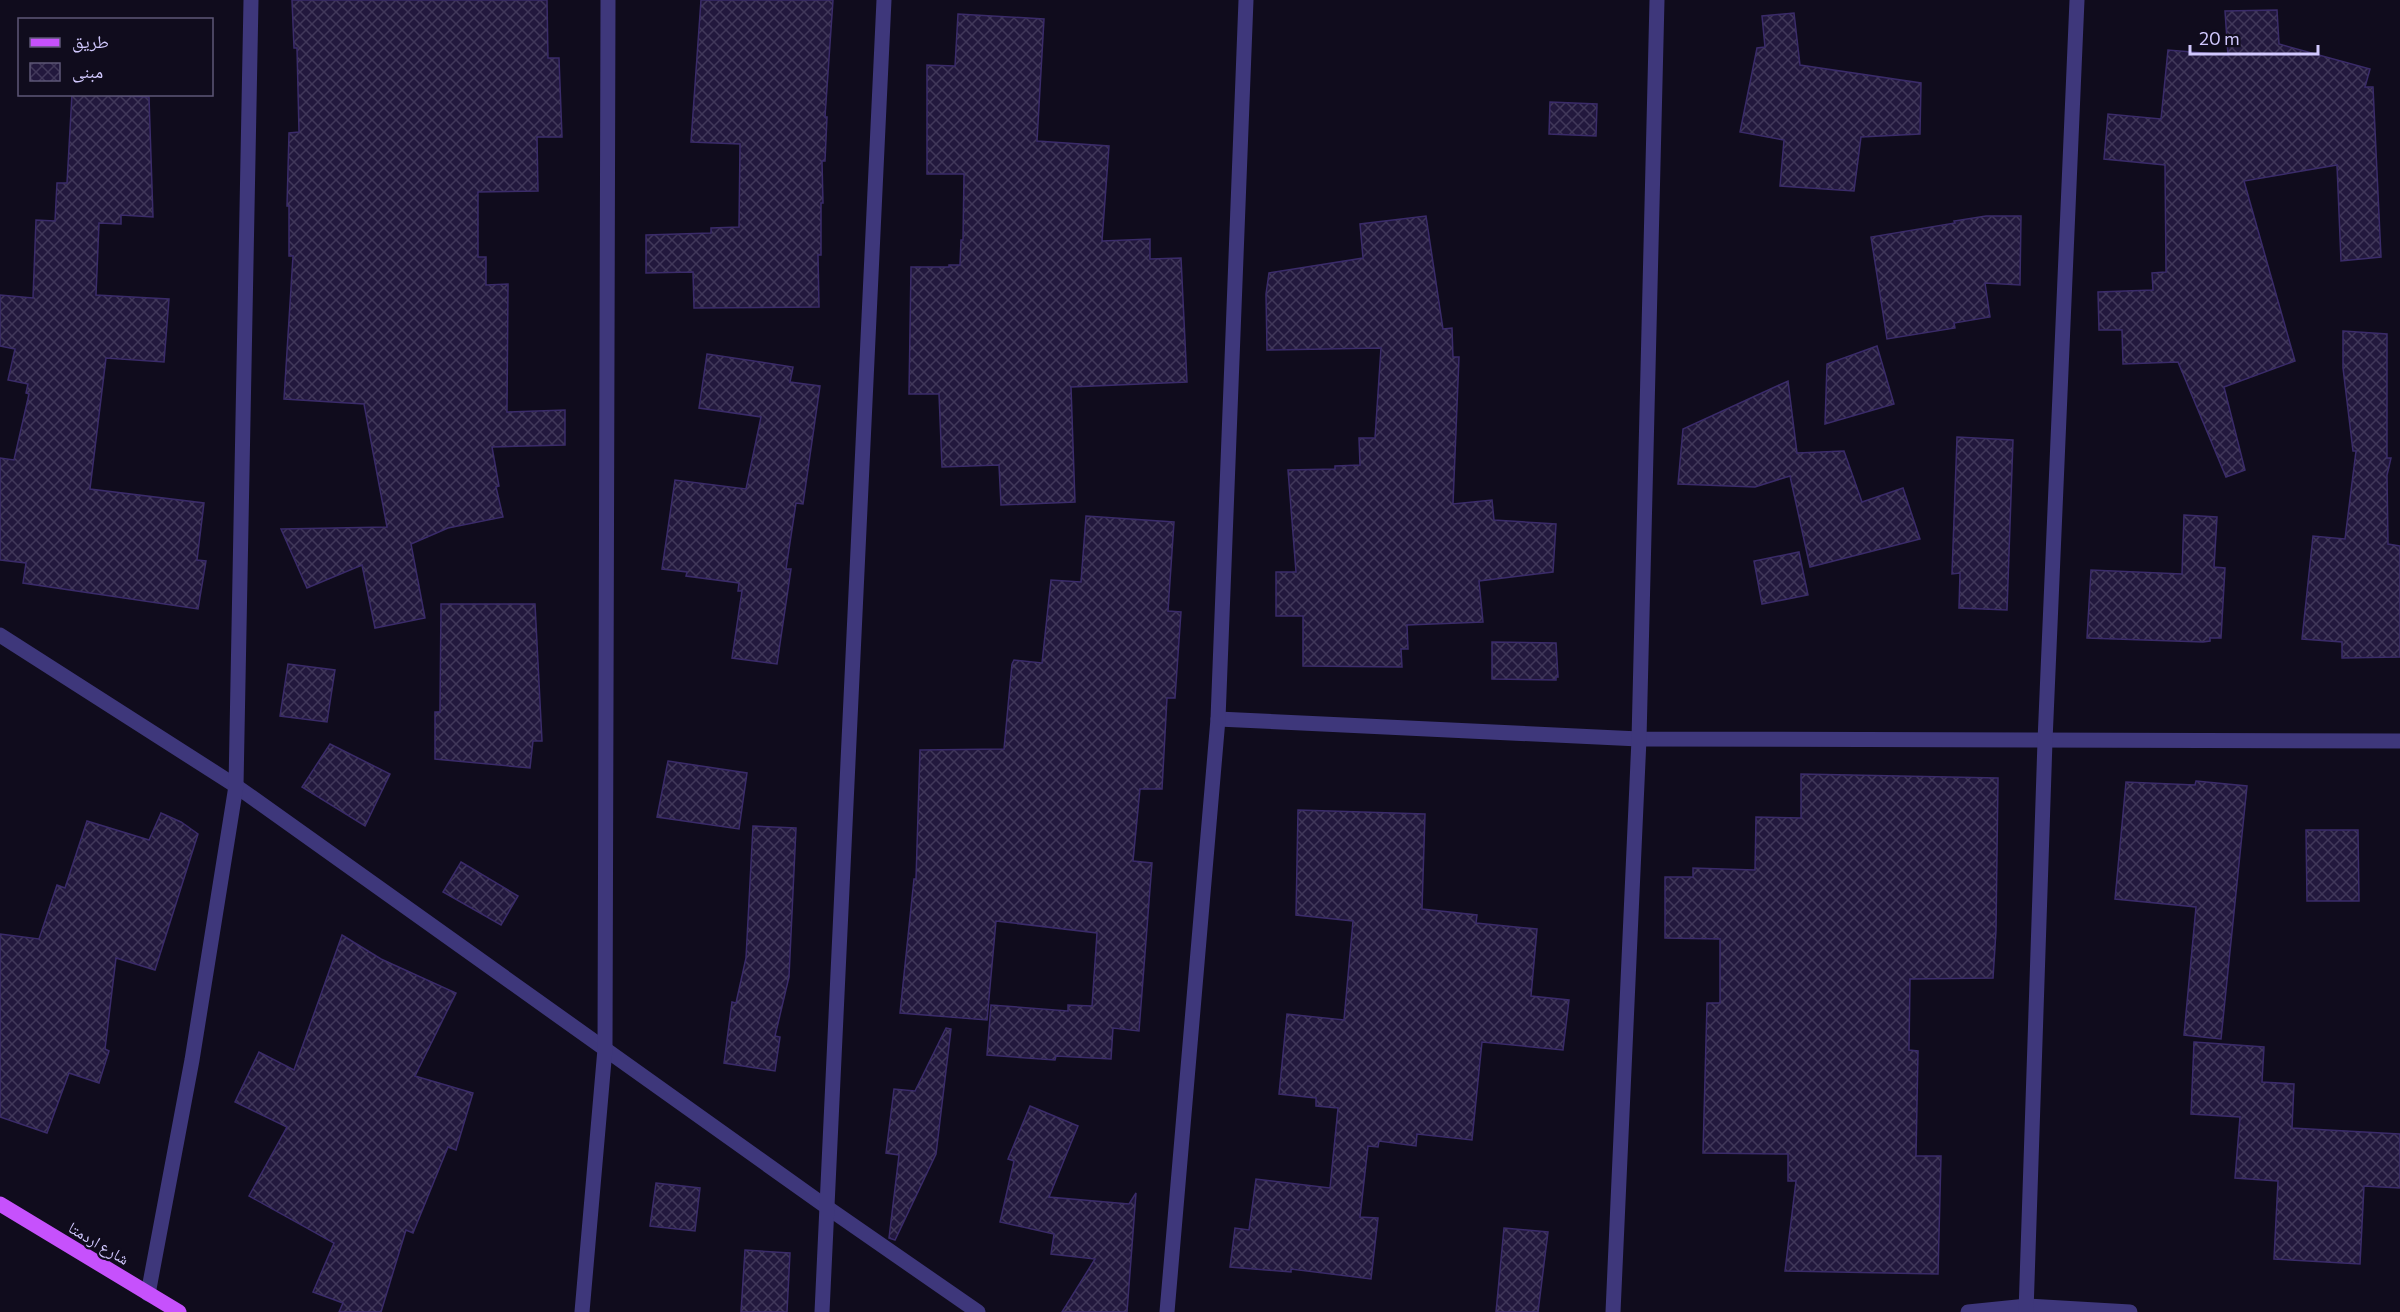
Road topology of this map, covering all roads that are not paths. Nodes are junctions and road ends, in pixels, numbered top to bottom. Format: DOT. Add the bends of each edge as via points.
graph roads {
  1 [pos="251,0"];
  2 [pos="608,0"];
  3 [pos="884,0"];
  4 [pos="1246,0"];
  5 [pos="1657,0"];
  6 [pos="2077,0"];
  7 [pos="0,635"];
  8 [pos="1218,719"];
  9 [pos="1640,740"];
  10 [pos="2045,741"];
  11 [pos="2400,741"];
  12 [pos="236,786"];
  13 [pos="605,1049"];
  14 [pos="0,1204"];
  15 [pos="828,1208"];
  16 [pos="148,1294"];
  17 [pos="2027,1309"];
  18 [pos="179,1312"];
  19 [pos="582,1312"];
  20 [pos="822,1312"];
  21 [pos="978,1312"];
  22 [pos="1167,1312"];
  23 [pos="1613,1312"];
  24 [pos="1968,1312"];
  25 [pos="2130,1312"];
  1 -- 12 [label="street"];
  2 -- 13 [label="street"];
  3 -- 15 [label="street"];
  4 -- 8 [label="street"];
  5 -- 9 [label="street"];
  6 -- 10 [label="street"];
  7 -- 12 [label="street"];
  8 -- 9 [label="street"];
  8 -- 22 [label="street"];
  9 -- 10 [label="street"];
  9 -- 23 [label="street"];
  10 -- 11 [label="street"];
  10 -- 17 [label="street"];
  12 -- 13 [label="street"];
  12 -- 16 [label="street" via="192,1060"];
  13 -- 15 [label="street"];
  13 -- 19 [label="street"];
  14 -- 16 [label="main road, شارع اردمتا"];
  15 -- 20 [label="street"];
  15 -- 21 [label="street"];
  16 -- 18 [label="main road, شارع اردمتا"];
  17 -- 24 [label="street"];
  17 -- 25 [label="street"];
}
